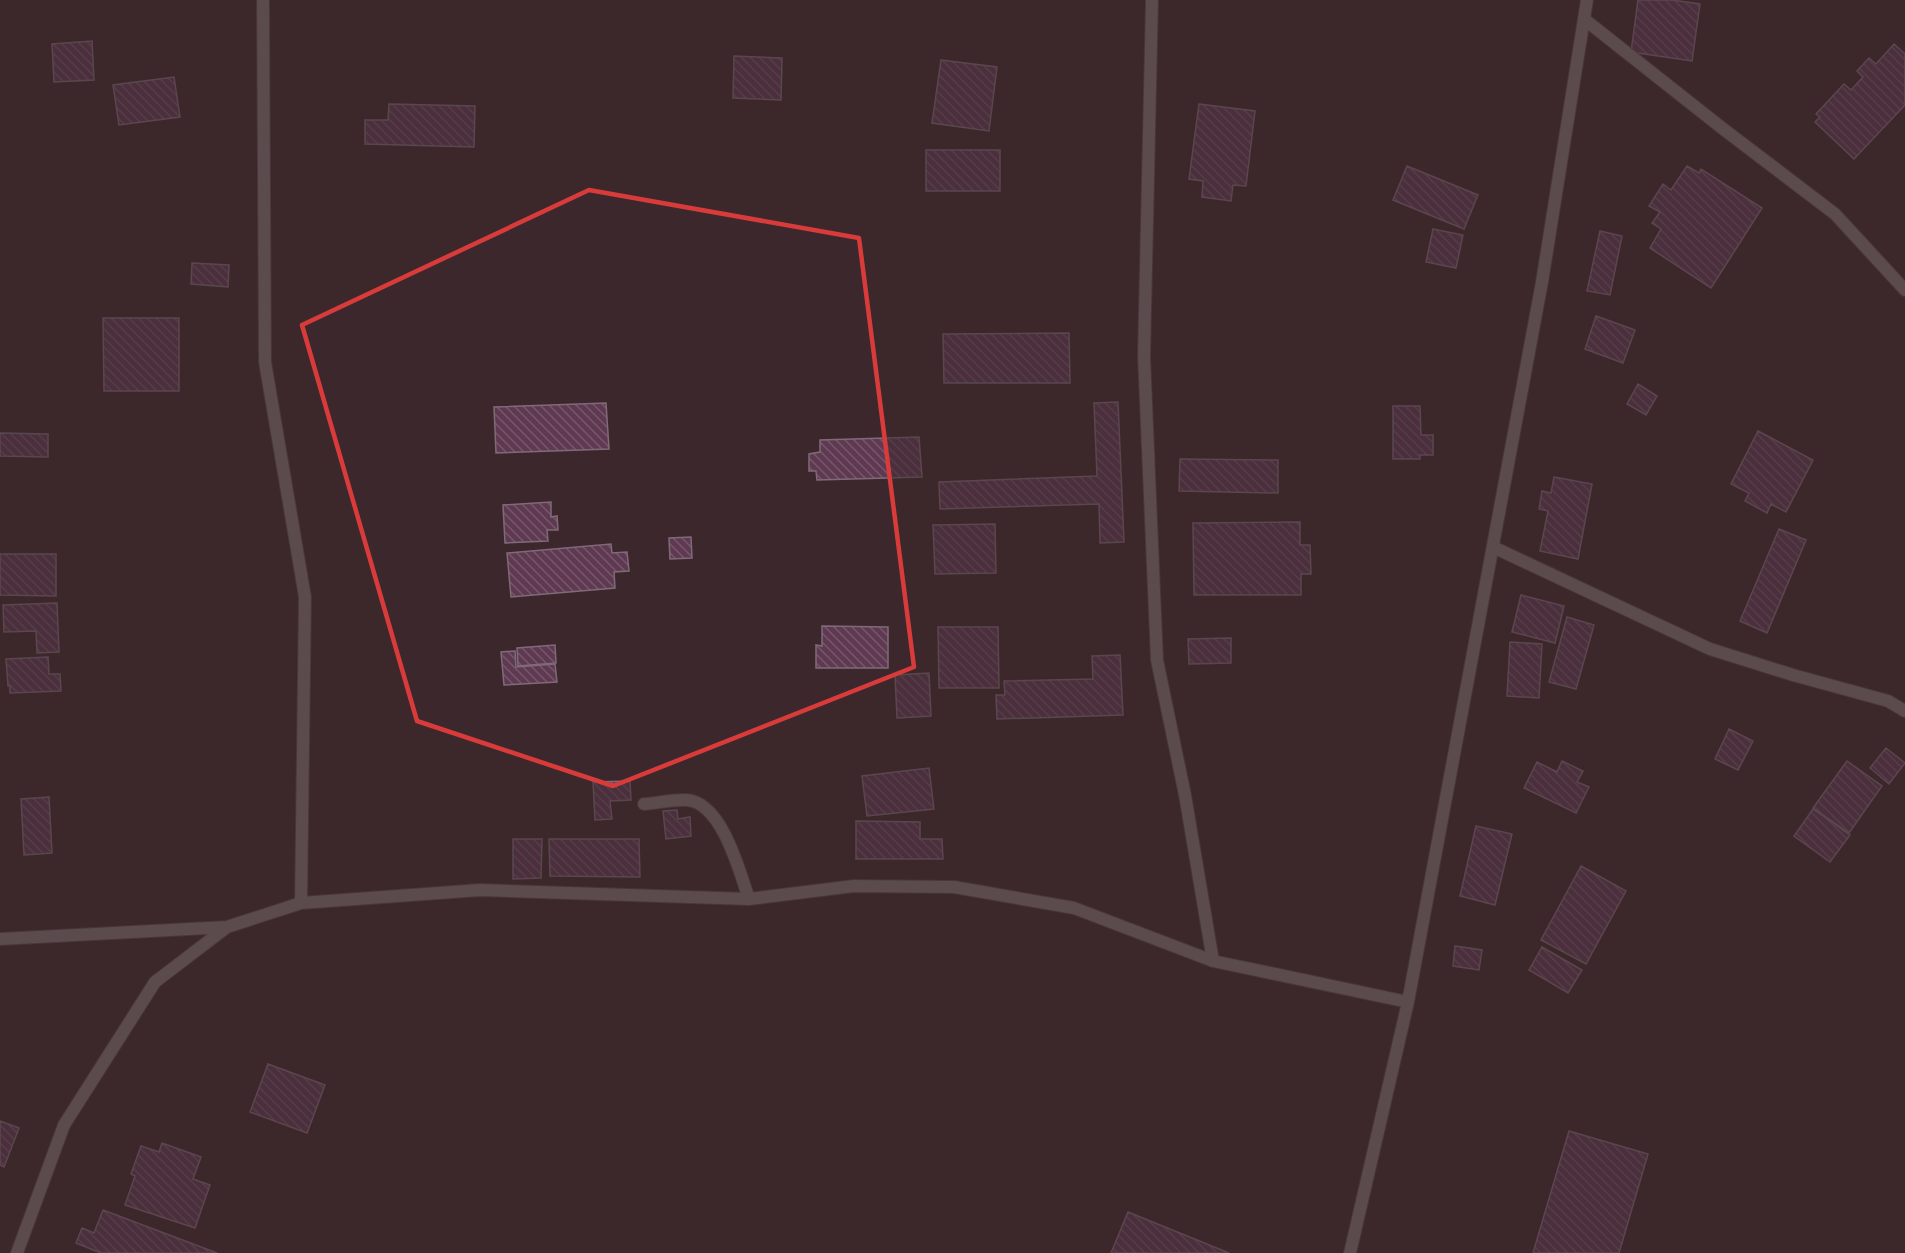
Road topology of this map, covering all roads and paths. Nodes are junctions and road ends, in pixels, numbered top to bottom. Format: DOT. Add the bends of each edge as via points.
graph roads {
  1 [pos="263,0"];
  2 [pos="1152,0"];
  3 [pos="1587,0"];
  4 [pos="1584,19"];
  5 [pos="1905,290"];
  6 [pos="1493,547"];
  7 [pos="1905,711"];
  8 [pos="644,804"];
  9 [pos="749,899"];
  10 [pos="301,903"];
  11 [pos="227,927"];
  12 [pos="0,939"];
  13 [pos="1213,961"];
  14 [pos="1408,1002"];
  15 [pos="17,1253"];
  16 [pos="1350,1253"];
  1 -- 10 [label="street" via="266,362 305,597"];
  2 -- 13 [label="street" via="1144,356 1157,660"];
  3 -- 4 [label="street"];
  4 -- 5 [label="street" via="1834,214"];
  4 -- 6 [label="street" via="1542,282"];
  6 -- 7 [label="street" via="1710,649 1888,701"];
  6 -- 14 [label="street"];
  8 -- 9 [label="street" via="687,800 700,804 717,818"];
  9 -- 10 [label="street" via="480,890"];
  9 -- 13 [label="street" via="854,886 954,887 1074,908"];
  10 -- 11 [label="street"];
  11 -- 12 [label="street"];
  11 -- 15 [label="street" via="155,982 64,1125"];
  13 -- 14 [label="street"];
  14 -- 16 [label="street"];
}
